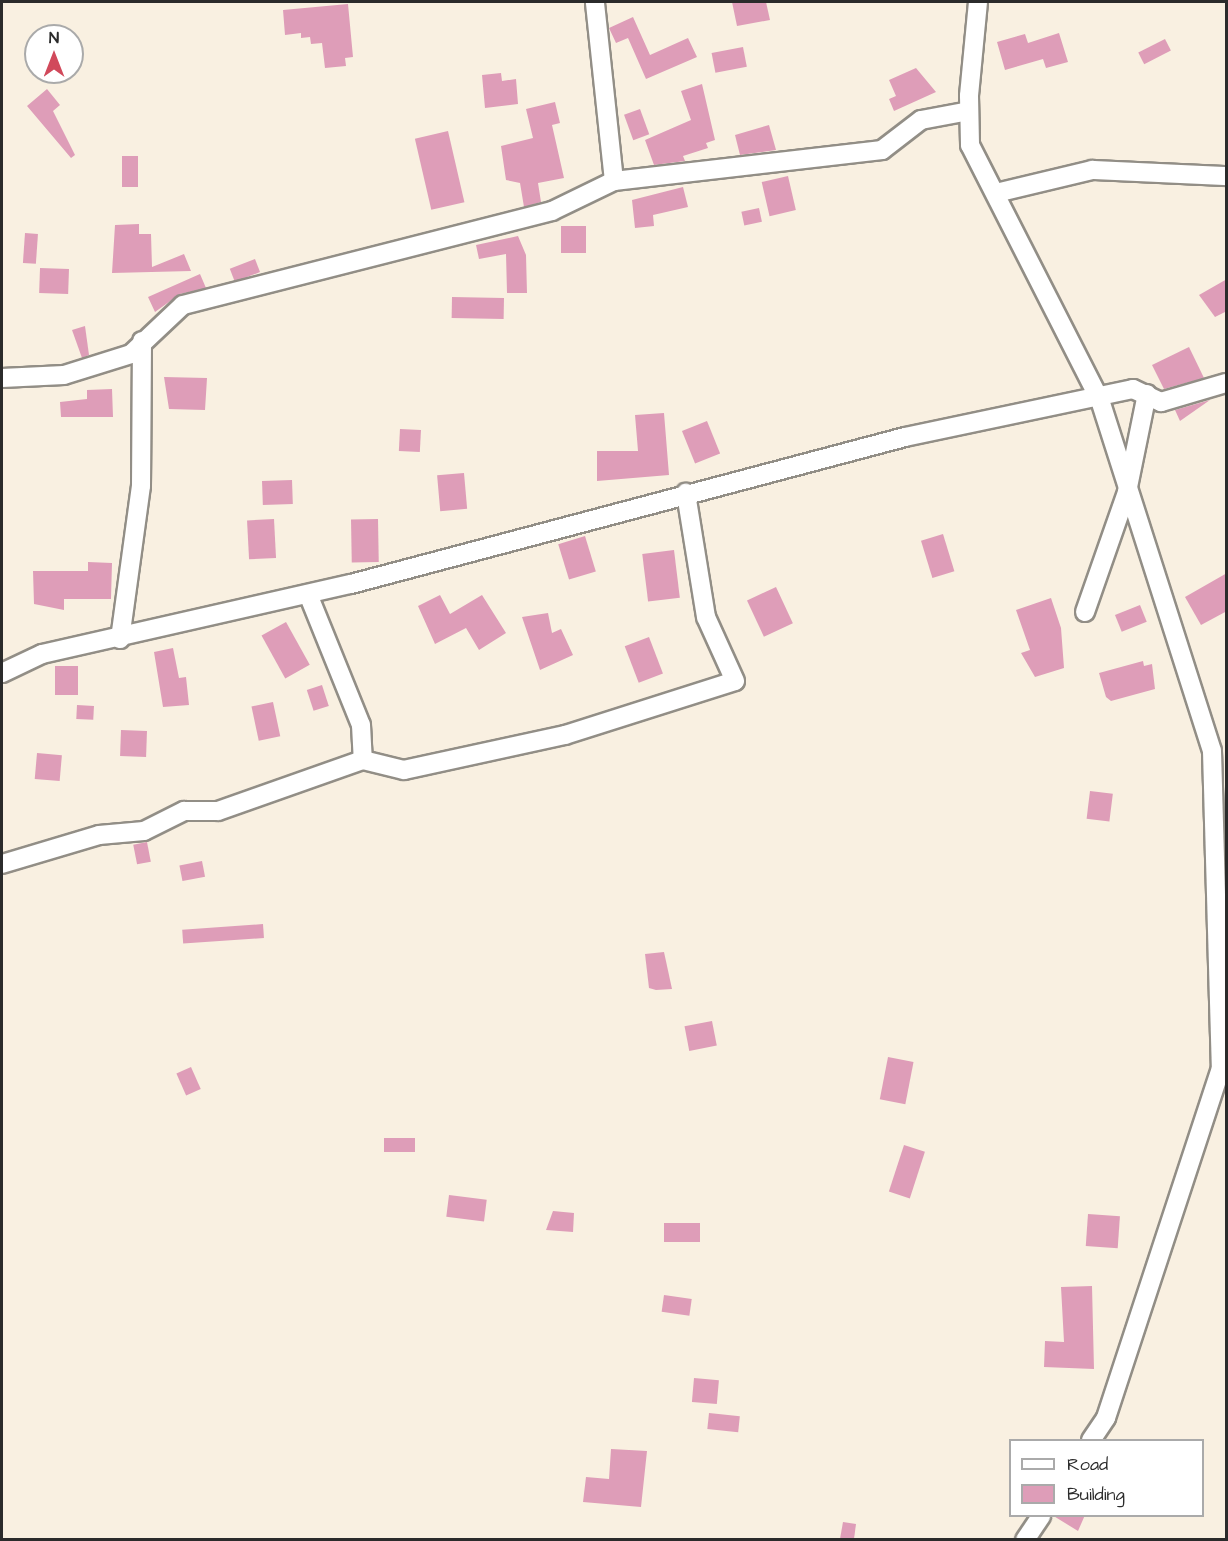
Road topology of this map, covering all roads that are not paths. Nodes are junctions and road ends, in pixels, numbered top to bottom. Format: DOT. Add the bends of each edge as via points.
graph roads {
  1 [pos="595,2"];
  2 [pos="978,2"];
  3 [pos="969,111"];
  4 [pos="1227,176"];
  5 [pos="614,181"];
  6 [pos="996,193"];
  7 [pos="142,341"];
  8 [pos="2,378"];
  9 [pos="1227,383"];
  10 [pos="1147,394"];
  11 [pos="1100,400"];
  12 [pos="1127,492"];
  13 [pos="686,493"];
  14 [pos="308,594"];
  15 [pos="1085,612"];
  16 [pos="120,639"];
  17 [pos="2,673"];
  18 [pos="363,760"];
  19 [pos="2,864"];
  20 [pos="1092,1439"];
  21 [pos="1040,1517"];
  22 [pos="1025,1539"];
  1 -- 5 [label="street"];
  2 -- 3 [label="street"];
  3 -- 5 [label="street" via="921,120 882,150"];
  3 -- 6 [label="street" via="970,145"];
  4 -- 6 [label="street" via="1092,170"];
  5 -- 7 [label="street" via="552,211 183,305"];
  6 -- 11 [label="street"];
  7 -- 8 [label="street" via="130,354 64,375"];
  7 -- 16 [label="street" via="141,486"];
  9 -- 10 [label="street" via="1176,400 1161,402"];
  10 -- 11 [label="street" via="1133,389"];
  10 -- 12 [label="street"];
  11 -- 12 [label="street"];
  11 -- 13 [label="street" via="905,437"];
  12 -- 15 [label="street"];
  12 -- 20 [label="street" via="1212,751 1221,1068 1106,1418"];
  13 -- 14 [label="street"];
  13 -- 18 [label="street" via="706,617 735,681 565,735 404,770"];
  14 -- 16 [label="street"];
  14 -- 18 [label="street" via="361,725"];
  16 -- 17 [label="street" via="42,654"];
  18 -- 19 [label="street" via="218,811 184,811 144,831 99,835"];
  21 -- 22 [label="street"];
}
